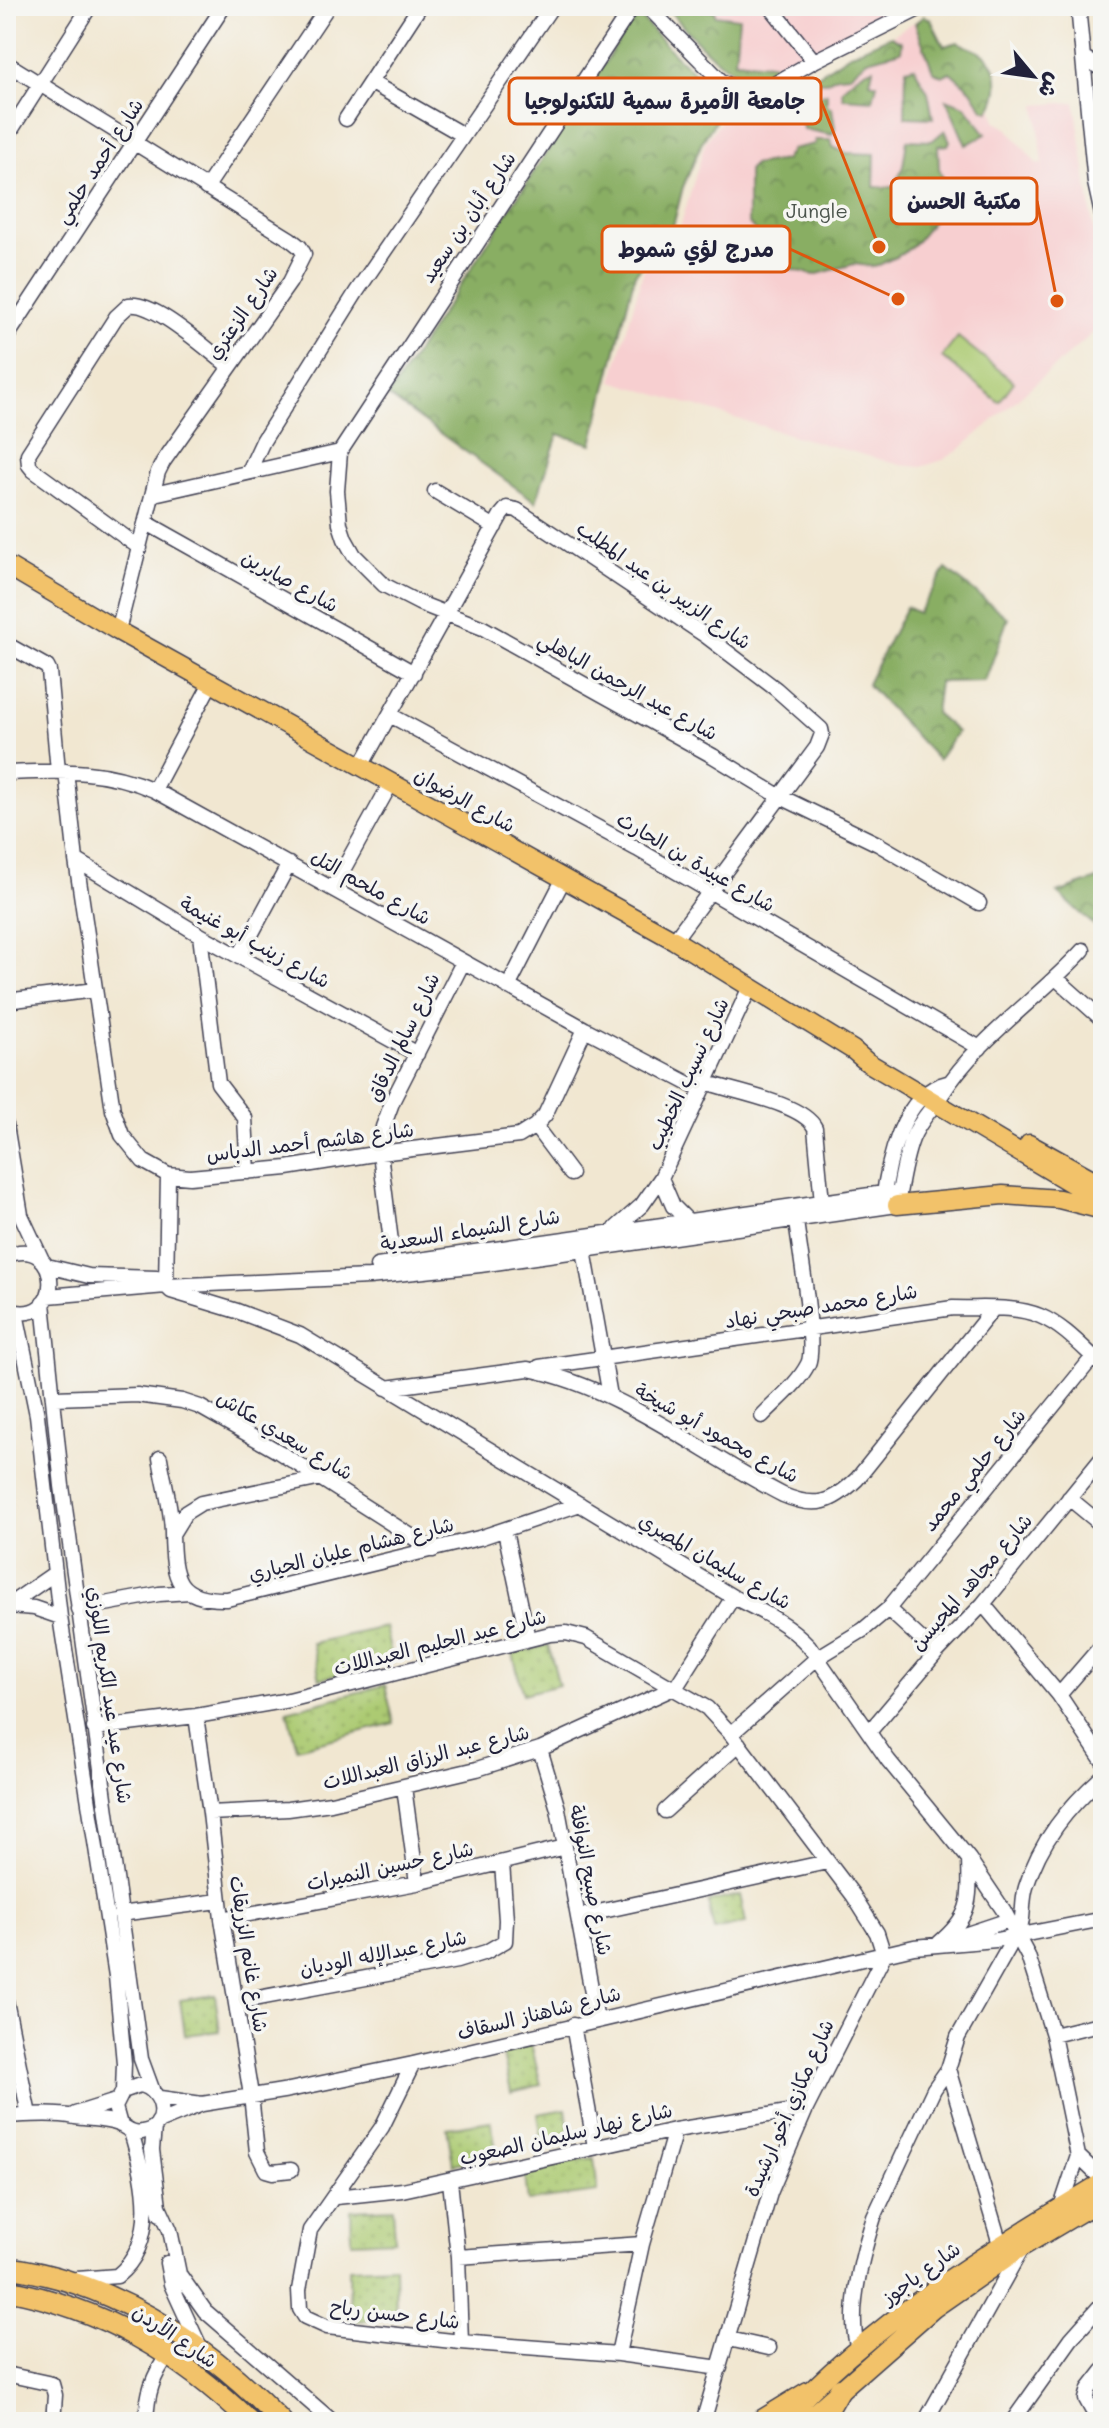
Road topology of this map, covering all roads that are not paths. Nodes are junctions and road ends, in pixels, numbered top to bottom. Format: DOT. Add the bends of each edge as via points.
graph roads {
  1 [pos="11,6"];
  2 [pos="90,6"];
  3 [pos="224,6"];
  4 [pos="328,6"];
  5 [pos="420,6"];
  6 [pos="552,6"];
  7 [pos="633,6"];
  8 [pos="647,6"];
  9 [pos="770,6"];
  10 [pos="925,6"];
  11 [pos="1078,6"];
  12 [pos="6,14"];
  13 [pos="1083,57"];
  14 [pos="814,61"];
  15 [pos="6,63"];
  16 [pos="1103,70"];
  17 [pos="372,83"];
  18 [pos="39,85"];
  19 [pos="346,119"];
  20 [pos="463,135"];
  21 [pos="6,138"];
  22 [pos="135,144"];
  23 [pos="206,188"];
  24 [pos="1103,219"];
  25 [pos="6,338"];
  26 [pos="229,366"];
  27 [pos="340,452"];
  28 [pos="249,471"];
  29 [pos="435,491"];
  30 [pos="154,494"];
  31 [pos="147,523"];
  32 [pos="495,527"];
  33 [pos="140,548"];
  34 [pos="6,565"];
  35 [pos="6,576"];
  36 [pos="53,594"];
  37 [pos="446,614"];
  38 [pos="118,631"];
  39 [pos="6,644"];
  40 [pos="414,673"];
  41 [pos="212,681"];
  42 [pos="390,715"];
  43 [pos="361,766"];
  44 [pos="62,771"];
  45 [pos="6,773"];
  46 [pos="391,783"];
  47 [pos="154,790"];
  48 [pos="779,796"];
  49 [pos="76,860"];
  50 [pos="289,864"];
  51 [pos="563,880"];
  52 [pos="333,888"];
  53 [pos="710,894"];
  54 [pos="979,903"];
  55 [pos="200,935"];
  56 [pos="674,940"];
  57 [pos="1083,950"];
  58 [pos="239,957"];
  59 [pos="463,962"];
  60 [pos="1057,979"];
  61 [pos="508,987"];
  62 [pos="750,987"];
  63 [pos="95,990"];
  64 [pos="6,1001"];
  65 [pos="1103,1020"];
  66 [pos="585,1029"];
  67 [pos="980,1048"];
  68 [pos="417,1054"];
  69 [pos="703,1086"];
  70 [pos="936,1092"];
  71 [pos="6,1125"];
  72 [pos="535,1126"];
  73 [pos="380,1153"];
  74 [pos="248,1172"];
  75 [pos="571,1174"];
  76 [pos="168,1175"];
  77 [pos="661,1178"];
  78 [pos="1100,1178"];
  79 [pos="6,1199"];
  80 [pos="891,1200"];
  81 [pos="822,1202"];
  82 [pos="1103,1202"];
  83 [pos="1103,1210"];
  84 [pos="687,1220"];
  85 [pos="6,1221"];
  86 [pos="796,1221"];
  87 [pos="611,1231"];
  88 [pos="584,1250"];
  89 [pos="6,1256"];
  90 [pos="44,1263"];
  91 [pos="394,1269"];
  92 [pos="166,1282"];
  93 [pos="46,1300"];
  94 [pos="993,1309"];
  95 [pos="11,1311"];
  96 [pos="811,1329"];
  97 [pos="602,1359"];
  98 [pos="1098,1361"];
  99 [pos="528,1369"];
  100 [pos="386,1388"];
  101 [pos="610,1396"];
  102 [pos="55,1398"];
  103 [pos="762,1416"];
  104 [pos="1103,1457"];
  105 [pos="160,1458"];
  106 [pos="322,1478"];
  107 [pos="1069,1498"];
  108 [pos="580,1504"];
  109 [pos="1103,1526"];
  110 [pos="505,1531"];
  111 [pos="172,1534"];
  112 [pos="433,1550"];
  113 [pos="55,1573"];
  114 [pos="190,1592"];
  115 [pos="733,1597"];
  116 [pos="983,1604"];
  117 [pos="7,1606"];
  118 [pos="78,1609"];
  119 [pos="888,1609"];
  120 [pos="60,1617"];
  121 [pos="528,1639"];
  122 [pos="1103,1644"];
  123 [pos="936,1653"];
  124 [pos="817,1658"];
  125 [pos="676,1687"];
  126 [pos="1059,1695"];
  127 [pos="196,1716"];
  128 [pos="94,1728"];
  129 [pos="869,1732"];
  130 [pos="735,1739"];
  131 [pos="540,1749"];
  132 [pos="1103,1761"];
  133 [pos="1103,1776"];
  134 [pos="404,1787"];
  135 [pos="665,1811"];
  136 [pos="210,1813"];
  137 [pos="565,1847"];
  138 [pos="969,1859"];
  139 [pos="827,1862"];
  140 [pos="502,1863"];
  141 [pos="417,1883"];
  142 [pos="219,1901"];
  143 [pos="120,1914"];
  144 [pos="580,1916"];
  145 [pos="222,1919"];
  146 [pos="1103,1919"];
  147 [pos="1009,1920"];
  148 [pos="1008,1941"];
  149 [pos="939,1943"];
  150 [pos="884,1955"];
  151 [pos="237,2002"];
  152 [pos="6,2008"];
  153 [pos="597,2020"];
  154 [pos="1103,2023"];
  155 [pos="573,2025"];
  156 [pos="1053,2035"];
  157 [pos="413,2064"];
  158 [pos="948,2069"];
  159 [pos="156,2094"];
  160 [pos="251,2095"];
  161 [pos="119,2096"];
  162 [pos="202,2104"];
  163 [pos="806,2109"];
  164 [pos="29,2115"];
  165 [pos="6,2116"];
  166 [pos="71,2116"];
  167 [pos="156,2125"];
  168 [pos="126,2128"];
  169 [pos="675,2130"];
  170 [pos="595,2147"];
  171 [pos="1078,2156"];
  172 [pos="291,2170"];
  173 [pos="450,2181"];
  174 [pos="1103,2181"];
  175 [pos="336,2197"];
  176 [pos="1097,2202"];
  177 [pos="159,2206"];
  178 [pos="1061,2207"];
  179 [pos="1103,2228"];
  180 [pos="642,2244"];
  181 [pos="1000,2244"];
  182 [pos="1022,2247"];
  183 [pos="458,2257"];
  184 [pos="6,2267"];
  185 [pos="63,2278"];
  186 [pos="6,2290"];
  187 [pos="1103,2303"];
  188 [pos="729,2339"];
  189 [pos="461,2342"];
  190 [pos="769,2348"];
  191 [pos="858,2348"];
  192 [pos="202,2351"];
  193 [pos="169,2354"];
  194 [pos="618,2354"];
  195 [pos="720,2368"];
  196 [pos="1103,2371"];
  197 [pos="6,2374"];
  198 [pos="840,2389"];
  199 [pos="808,2392"];
  200 [pos="260,2399"];
  201 [pos="1103,2419"];
  202 [pos="248,2421"];
  203 [pos="53,2422"];
  204 [pos="146,2422"];
  205 [pos="282,2422"];
  206 [pos="293,2422"];
  207 [pos="333,2422"];
  208 [pos="703,2422"];
  209 [pos="759,2422"];
  210 [pos="781,2422"];
  211 [pos="804,2422"];
  212 [pos="821,2422"];
  213 [pos="925,2422"];
  214 [pos="1012,2422"];
  1 -- 12 [label="street"];
  2 -- 18 [label="street"];
  3 -- 22 [label="street, شارع أحمد حلمي"];
  4 -- 23 [label="street"];
  5 -- 17 [label="street"];
  6 -- 20 [label="street"];
  7 -- 27 [label="street, شارع أبان بن سعيد"];
  8 -- 14 [label="street" via="735,89 764,90"];
  9 -- 14 [label="street"];
  10 -- 14 [label="street"];
  11 -- 13 [label="street"];
  13 -- 16 [label="street"];
  13 -- 24 [label="street"];
  15 -- 18 [label="street, شارع الزعتري"];
  17 -- 19 [label="street"];
  17 -- 20 [label="street"];
  18 -- 21 [label="street"];
  18 -- 22 [label="street, شارع الزعتري"];
  20 -- 28 [label="street" via="357,291"];
  22 -- 23 [label="street, شارع الزعتري"];
  22 -- 25 [label="street, شارع أحمد حلمي"];
  23 -- 26 [label="street, شارع الزعتري" via="290,239 304,254"];
  26 -- 30 [label="street, شارع الزعتري" via="163,462"];
  26 -- 33 [label="street" via="155,311 129,305 116,317 28,454 33,470"];
  27 -- 28 [label="street"];
  27 -- 37 [label="street, شارع عبد الرحمن الباهلي" via="338,508 354,555 384,585"];
  28 -- 30 [label="street"];
  29 -- 32 [label="street"];
  30 -- 31 [label="street, شارع الزعتري"];
  31 -- 33 [label="street, شارع الزعتري"];
  31 -- 40 [label="street, شارع صابرين"];
  32 -- 37 [label="street"];
  32 -- 48 [label="street, شارع الزبير بن عبد المطلب" via="507,508 517,510 706,636 816,723 822,734 817,747"];
  33 -- 38 [label="street, شارع الزعتري"];
  34 -- 36 [label="main road, شارع الرضوان"];
  35 -- 36 [label="main road, شارع الرضوان"];
  36 -- 38 [label="main road, شارع الرضوان"];
  37 -- 40 [label="street"];
  37 -- 48 [label="street, شارع عبد الرحمن الباهلي" via="483,628"];
  38 -- 41 [label="main road, شارع الرضوان"];
  39 -- 44 [label="street" via="49,671"];
  40 -- 42 [label="street"];
  41 -- 43 [label="main road, شارع الرضوان"];
  41 -- 47 [label="street"];
  42 -- 43 [label="street"];
  42 -- 53 [label="street, شارع عبيدة بن الحارث"];
  43 -- 46 [label="main road, شارع الرضوان"];
  44 -- 45 [label="street, شارع ملحم التل"];
  44 -- 47 [label="street, شارع ملحم التل" via="100,773"];
  44 -- 49 [label="street"];
  46 -- 51 [label="main road, شارع الرضوان"];
  46 -- 52 [label="street"];
  47 -- 50 [label="street, شارع ملحم التل"];
  48 -- 53 [label="street, شارع الزبير بن عبد المطلب"];
  48 -- 54 [label="street, شارع عبد الرحمن الباهلي" via="878,844"];
  49 -- 55 [label="street, شارع زينب أبو غنيمة"];
  49 -- 63 [label="street"];
  50 -- 52 [label="street, شارع ملحم التل"];
  50 -- 58 [label="street"];
  51 -- 56 [label="main road, شارع الرضوان"];
  51 -- 61 [label="street"];
  52 -- 59 [label="street, شارع ملحم التل"];
  53 -- 56 [label="street, شارع الزبير بن عبد المطلب"];
  53 -- 67 [label="street, شارع عبيدة بن الحارث"];
  55 -- 58 [label="street, شارع زينب أبو غنيمة"];
  55 -- 74 [label="street" via="218,1083 245,1118"];
  56 -- 62 [label="main road, شارع الرضوان"];
  57 -- 60 [label="street"];
  58 -- 68 [label="street, شارع زينب أبو غنيمة"];
  59 -- 61 [label="street, شارع ملحم التل"];
  59 -- 68 [label="street, شارع سالم الدقاق"];
  60 -- 65 [label="street"];
  60 -- 67 [label="street"];
  61 -- 66 [label="street, شارع ملحم التل"];
  62 -- 69 [label="street, شارع نسيب الخطيب"];
  62 -- 70 [label="main road, شارع الرضوان" via="853,1050 870,1054"];
  63 -- 64 [label="street"];
  63 -- 76 [label="street" via="117,1123 130,1148"];
  66 -- 69 [label="street, شارع ملحم التل"];
  66 -- 72 [label="street"];
  67 -- 70 [label="street"];
  68 -- 73 [label="street, شارع سالم الدقاق" via="387,1114"];
  69 -- 77 [label="street, شارع نسيب الخطيب"];
  69 -- 81 [label="street, شارع ملحم التل" via="770,1099 810,1120"];
  70 -- 78 [label="main road, شارع الرضوان"];
  70 -- 80 [label="street" via="904,1120"];
  70 -- 82 [label="main road, شارع الرضوان"];
  71 -- 90 [label="street" via="21,1215"];
  72 -- 73 [label="street, شارع هاشم أحمد الدباس" via="512,1138"];
  72 -- 75 [label="street"];
  73 -- 74 [label="street, شارع هاشم أحمد الدباس"];
  73 -- 91 [label="street, شارع سالم الدقاق"];
  74 -- 76 [label="street, شارع هاشم أحمد الدباس"];
  76 -- 92 [label="street"];
  77 -- 84 [label="street, شارع نسيب الخطيب" via="673,1206"];
  77 -- 87 [label="street, شارع نسيب الخطيب" via="642,1205"];
  79 -- 85 [label="street"];
  80 -- 81 [label="street, شارع الشيماء السعدية"];
  80 -- 83 [label="main road" via="1003,1195 1059,1199"];
  80 -- 86 [label="street, شارع الشيماء السعدية"];
  81 -- 84 [label="street, شارع الشيماء السعدية"];
  84 -- 87 [label="street, شارع الشيماء السعدية"];
  86 -- 88 [label="street, شارع الشيماء السعدية"];
  86 -- 96 [label="street"];
  87 -- 91 [label="street, شارع الشيماء السعدية"];
  88 -- 91 [label="street, شارع الشيماء السعدية"];
  88 -- 97 [label="street"];
  89 -- 90 [label="street, شارع الشيماء السعدية" via="26,1252"];
  90 -- 92 [label="street, شارع الشيماء السعدية" via="89,1276"];
  90 -- 93 [label="street, شارع عيد عبد الكريم اللوزي" via="52,1281"];
  91 -- 92 [label="street, شارع الشيماء السعدية"];
  92 -- 93 [label="street, شارع الشيماء السعدية"];
  92 -- 100 [label="street, شارع سليمان المصري" via="171,1291 300,1335"];
  93 -- 95 [label="street, شارع الشيماء السعدية" via="35,1310"];
  93 -- 102 [label="street, شارع عيد عبد الكريم اللوزي"];
  94 -- 96 [label="street, شارع محمد صبحي نهاد" via="930,1310"];
  94 -- 98 [label="street, شارع محمد صبحي نهاد" via="1041,1316"];
  94 -- 101 [label="street, شارع محمود أبو شيخة" via="857,1479 819,1503 798,1502 769,1488"];
  95 -- 113 [label="street, شارع عيد عبد الكريم اللوزي" via="37,1415"];
  96 -- 97 [label="street, شارع محمد صبحي نهاد"];
  96 -- 103 [label="street" via="808,1363"];
  97 -- 99 [label="street, شارع محمد صبحي نهاد"];
  97 -- 101 [label="street"];
  98 -- 119 [label="street, شارع حلمي محمد"];
  99 -- 100 [label="street, شارع محمود أبو شيخة"];
  99 -- 101 [label="street, شارع محمود أبو شيخة"];
  100 -- 108 [label="street, شارع سليمان المصري"];
  102 -- 106 [label="street, شارع سعدي عكاش" via="137,1395 182,1401 216,1414"];
  102 -- 118 [label="street, شارع عيد عبد الكريم اللوزي"];
  104 -- 107 [label="street, شارع مجاهد المحيسن"];
  105 -- 111 [label="street"];
  106 -- 111 [label="street" via="201,1503 185,1513"];
  106 -- 112 [label="street, شارع سعدي عكاش"];
  107 -- 109 [label="street"];
  107 -- 116 [label="street, شارع مجاهد المحيسن"];
  108 -- 110 [label="street, شارع هشام عليان الحياري"];
  108 -- 115 [label="street, شارع سليمان المصري"];
  110 -- 112 [label="street, شارع هشام عليان الحياري"];
  110 -- 121 [label="street"];
  111 -- 114 [label="street" via="174,1572"];
  112 -- 114 [label="street, شارع هشام عليان الحياري" via="227,1599"];
  113 -- 117 [label="street"];
  113 -- 120 [label="street, شارع عيد عبد الكريم اللوزي"];
  114 -- 118 [label="street, شارع هشام عليان الحياري"];
  115 -- 124 [label="street, شارع سليمان المصري" via="784,1623"];
  115 -- 125 [label="street"];
  116 -- 123 [label="street, شارع مجاهد المحيسن"];
  116 -- 126 [label="street"];
  117 -- 120 [label="street"];
  118 -- 128 [label="street, شارع عيد عبد الكريم اللوزي"];
  119 -- 123 [label="street"];
  119 -- 124 [label="street, شارع حلمي محمد"];
  120 -- 161 [label="street, شارع عيد عبد الكريم اللوزي" via="115,1965 122,2022"];
  121 -- 125 [label="street, شارع عبد الحليم العبداللات" via="558,1632 576,1635"];
  121 -- 127 [label="street, شارع عبد الحليم العبداللات" via="289,1700"];
  122 -- 126 [label="street"];
  123 -- 129 [label="street, شارع مجاهد المحيسن"];
  124 -- 129 [label="street, شارع سليمان المصري"];
  124 -- 130 [label="street, شارع حلمي محمد"];
  125 -- 130 [label="street, شارع عبد الحليم العبداللات" via="707,1708"];
  125 -- 131 [label="street, شارع عبد الرزاق العبداللات"];
  126 -- 132 [label="street"];
  127 -- 128 [label="street, شارع عبد الحليم العبداللات"];
  127 -- 136 [label="street, شارع غانم الزريقات"];
  128 -- 143 [label="street, شارع عيد عبد الكريم اللوزي"];
  129 -- 138 [label="street, شارع سليمان المصري"];
  130 -- 135 [label="street, شارع حلمي محمد"];
  130 -- 139 [label="street, شارع عبد الحليم العبداللات"];
  131 -- 134 [label="street, شارع عبد الرزاق العبداللات"];
  131 -- 137 [label="street, شارع صبيح النوافلة"];
  133 -- 148 [label="street" via="1076,1799 1047,1839 1025,1890 1021,1928"];
  134 -- 136 [label="street, شارع عبد الرزاق العبداللات" via="288,1809"];
  134 -- 141 [label="street"];
  136 -- 142 [label="street, شارع غانم الزريقات"];
  137 -- 140 [label="street, شارع حسين النميرات"];
  137 -- 144 [label="street, شارع صبيح النوافلة"];
  138 -- 147 [label="street, شارع سليمان المصري"];
  138 -- 149 [label="street" via="968,1904 962,1920"];
  139 -- 144 [label="street"];
  139 -- 150 [label="street, شارع عبد الحليم العبداللات" via="877,1933"];
  140 -- 141 [label="street, شارع حسين النميرات"];
  140 -- 151 [label="street, شارع عبدالإله الوديان" via="505,1941 486,1952"];
  141 -- 145 [label="street, شارع حسين النميرات"];
  142 -- 143 [label="street"];
  142 -- 145 [label="street, شارع غانم الزريقات"];
  143 -- 159 [label="street, شارع عيد عبد الكريم اللوزي" via="141,2059"];
  144 -- 153 [label="street, شارع صبيح النوافلة"];
  145 -- 151 [label="street, شارع غانم الزريقات"];
  146 -- 148 [label="street"];
  147 -- 148 [label="street, شارع سليمان المصري"];
  147 -- 149 [label="street"];
  148 -- 149 [label="street"];
  148 -- 156 [label="street, شارع سليمان المصري" via="1028,1956"];
  148 -- 158 [label="street" via="958,2037"];
  149 -- 150 [label="street"];
  150 -- 153 [label="street, شارع شاهناز السقاف"];
  150 -- 163 [label="street, شارع مكازي أخو ارشيدة"];
  151 -- 160 [label="street, شارع غانم الزريقات"];
  152 -- 164 [label="street"];
  153 -- 155 [label="street, شارع شاهناز السقاف"];
  154 -- 156 [label="street"];
  155 -- 157 [label="street, شارع شاهناز السقاف"];
  155 -- 170 [label="street"];
  156 -- 171 [label="street, شارع سليمان المصري"];
  157 -- 160 [label="street, شارع شاهناز السقاف"];
  157 -- 175 [label="street, شارع حسن رباح" via="389,2116"];
  158 -- 181 [label="street"];
  158 -- 191 [label="street" via="867,2238 853,2326"];
  159 -- 161 [label="street" via="140,2085"];
  159 -- 162 [label="street, شارع شاهناز السقاف"];
  159 -- 167 [label="street" via="162,2110"];
  160 -- 162 [label="street, شارع شاهناز السقاف"];
  160 -- 172 [label="street, شارع غانم الزريقات" via="259,2161 269,2171"];
  161 -- 166 [label="street"];
  161 -- 168 [label="street" via="115,2114"];
  162 -- 167 [label="street, شارع شاهناز السقاف"];
  163 -- 169 [label="street, شارع نهار سليمان الصعوب"];
  163 -- 188 [label="street, شارع مكازي أخو ارشيدة" via="760,2223"];
  164 -- 165 [label="street"];
  164 -- 166 [label="street"];
  166 -- 168 [label="street"];
  167 -- 168 [label="street" via="143,2132"];
  167 -- 177 [label="street" via="152,2150"];
  168 -- 185 [label="street" via="138,2153 145,2203 143,2238 117,2276"];
  169 -- 170 [label="street, شارع نهار سليمان الصعوب"];
  169 -- 180 [label="street"];
  170 -- 173 [label="street, شارع نهار سليمان الصعوب"];
  171 -- 174 [label="street"];
  171 -- 178 [label="street"];
  173 -- 175 [label="street, شارع نهار سليمان الصعوب"];
  173 -- 183 [label="street"];
  174 -- 178 [label="main road, شارع ياجوز"];
  175 -- 189 [label="street, شارع حسن رباح" via="316,2219 307,2241 301,2312 327,2327"];
  176 -- 179 [label="street"];
  176 -- 182 [label="main road, شارع ياجوز"];
  177 -- 192 [label="street" via="171,2284"];
  177 -- 207 [label="street" via="179,2274 198,2303"];
  178 -- 181 [label="main road, شارع ياجوز"];
  180 -- 183 [label="street"];
  180 -- 194 [label="street"];
  181 -- 191 [label="main road, شارع ياجوز"];
  182 -- 198 [label="main road, شارع ياجوز" via="934,2308"];
  182 -- 213 [label="street"];
  183 -- 189 [label="street"];
  184 -- 185 [label="highway, شارع الأردن"];
  185 -- 192 [label="highway, شارع الأردن" via="154,2318"];
  186 -- 193 [label="highway, شارع الأردن" via="77,2308"];
  187 -- 214 [label="street"];
  188 -- 190 [label="street"];
  188 -- 195 [label="street, شارع مكازي أخو ارشيدة"];
  189 -- 194 [label="street, شارع حسن رباح"];
  191 -- 199 [label="main road, شارع ياجوز"];
  192 -- 200 [label="highway, شارع الأردن"];
  193 -- 202 [label="highway, شارع الأردن"];
  193 -- 204 [label="street" via="152,2381"];
  194 -- 195 [label="street, شارع حسن رباح"];
  195 -- 208 [label="street, شارع مكازي أخو ارشيدة"];
  196 -- 201 [label="street" via="1086,2399"];
  197 -- 203 [label="street" via="52,2384"];
  198 -- 211 [label="main road, شارع ياجوز"];
  198 -- 212 [label="highway"];
  199 -- 209 [label="highway"];
  199 -- 210 [label="main road, شارع ياجوز"];
  200 -- 205 [label="highway, شارع الأردن"];
  200 -- 206 [label="highway"];
}
